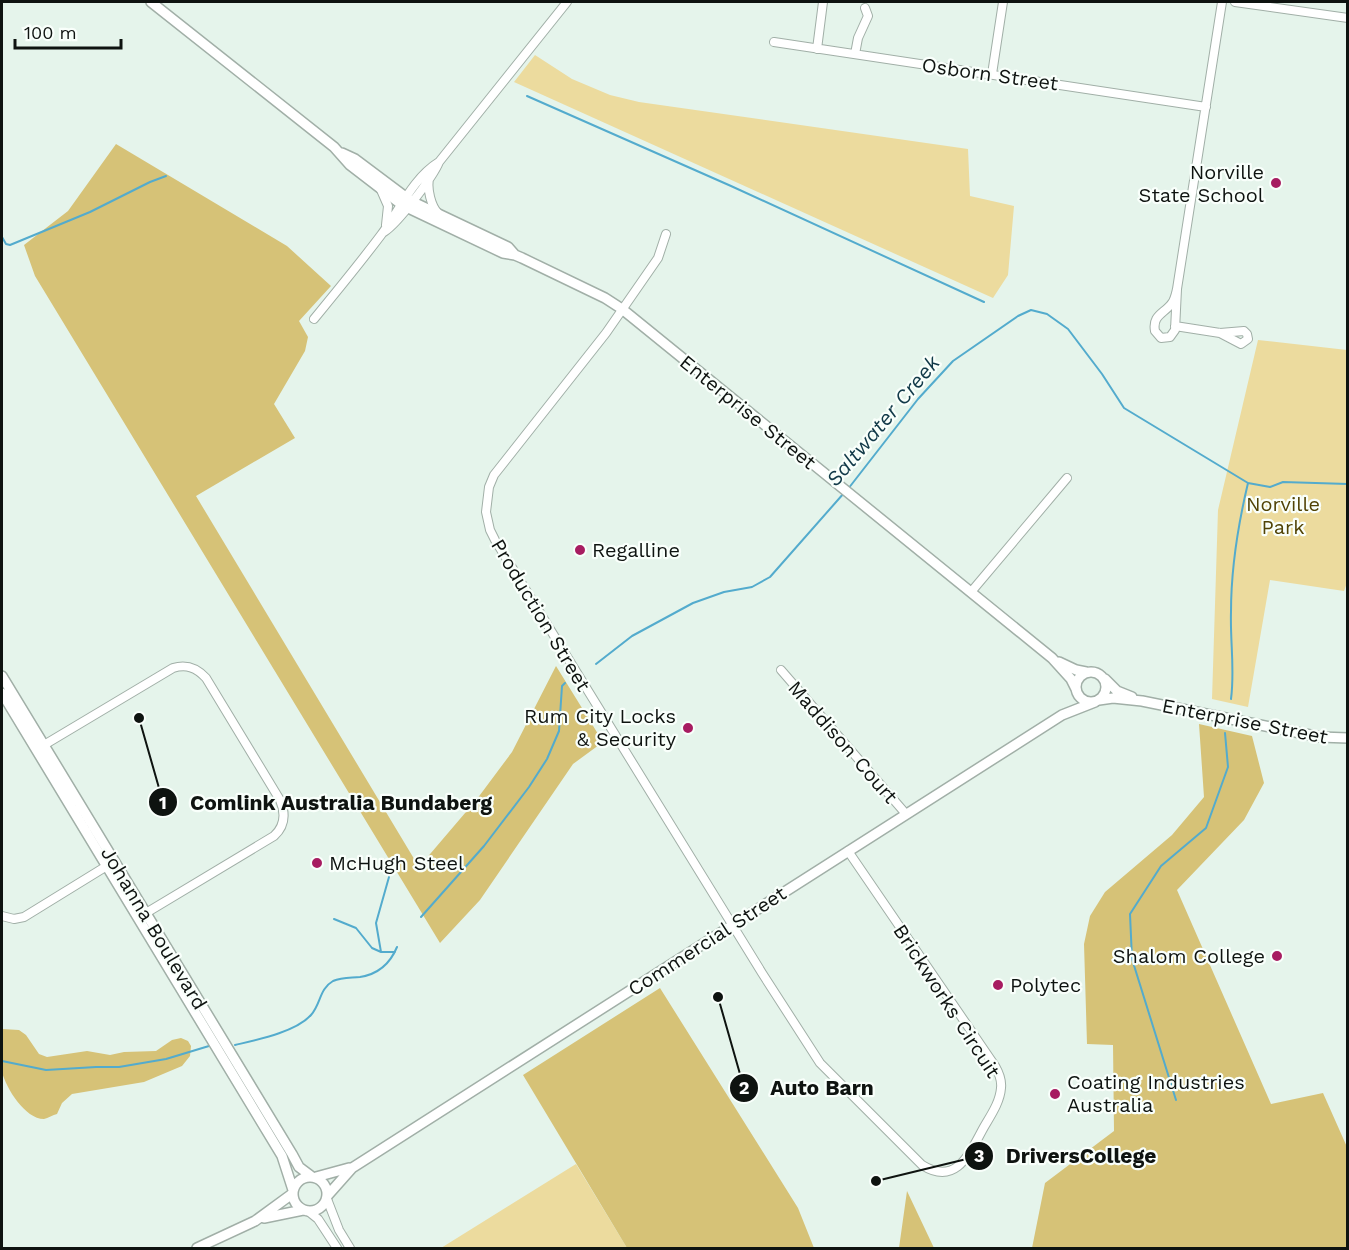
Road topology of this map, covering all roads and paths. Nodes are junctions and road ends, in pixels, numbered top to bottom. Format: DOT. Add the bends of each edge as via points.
graph roads {
  1 [pos="151,2"];
  2 [pos="567,2"];
  3 [pos="823,2"];
  4 [pos="1002,2"];
  5 [pos="1222,2"];
  6 [pos="1235,2"];
  7 [pos="1248,2"];
  8 [pos="865,8"];
  9 [pos="1347,18"];
  10 [pos="774,42"];
  11 [pos="816,49"];
  12 [pos="855,54"];
  13 [pos="992,74"];
  14 [pos="1206,107"];
  15 [pos="439,162"];
  16 [pos="429,177"];
  17 [pos="419,183"];
  18 [pos="386,188"];
  19 [pos="407,203"];
  20 [pos="438,213"];
  21 [pos="385,229"];
  22 [pos="666,234"];
  23 [pos="515,255"];
  24 [pos="1177,289"];
  25 [pos="622,309"];
  26 [pos="314,319"];
  27 [pos="1175,326"];
  28 [pos="1220,333"];
  29 [pos="1067,478"];
  30 [pos="971,592"];
  31 [pos="1052,658"];
  32 [pos="781,670"];
  33 [pos="1086,672"];
  34 [pos="2,676"];
  35 [pos="1105,679"];
  36 [pos="1076,690"];
  37 [pos="5,696"];
  38 [pos="1097,701"];
  39 [pos="1142,701"];
  40 [pos="1062,715"];
  41 [pos="1347,738"];
  42 [pos="39,747"];
  43 [pos="906,814"];
  44 [pos="848,851"];
  45 [pos="110,864"];
  46 [pos="2,916"];
  47 [pos="141,916"];
  48 [pos="732,926"];
  49 [pos="352,1168"];
  50 [pos="314,1177"];
  51 [pos="292,1192"];
  52 [pos="327,1197"];
  53 [pos="306,1211"];
  54 [pos="255,1221"];
  55 [pos="197,1248"];
  56 [pos="337,1248"];
  57 [pos="350,1248"];
  1 -- 18 [label="street, Enterprise Street" via="339,151 350,165"];
  2 -- 15 [label="street"];
  3 -- 11 [label="street"];
  4 -- 13 [label="street"];
  5 -- 14 [label="street"];
  6 -- 7 [label="street"];
  7 -- 9 [label="street"];
  8 -- 12 [label="street" via="868,16"];
  10 -- 11 [label="street, Osborn Street"];
  11 -- 12 [label="street, Osborn Street"];
  12 -- 13 [label="street, Osborn Street"];
  13 -- 14 [label="street, Osborn Street"];
  14 -- 24 [label="street"];
  15 -- 16 [label="street"];
  15 -- 17 [label="street"];
  16 -- 19 [label="street"];
  16 -- 20 [label="street"];
  17 -- 18 [label="street" via="406,189"];
  17 -- 19 [label="street"];
  18 -- 19 [label="street, Enterprise Street"];
  18 -- 21 [label="street"];
  19 -- 20 [label="street, Enterprise Street"];
  19 -- 21 [label="street" via="392,226"];
  19 -- 23 [label="street, Enterprise Street" via="503,254"];
  20 -- 23 [label="street, Enterprise Street" via="507,247"];
  21 -- 26 [label="street"];
  22 -- 25 [label="street, Production Street" via="657,258"];
  23 -- 25 [label="street, Enterprise Street"];
  24 -- 27 [label="street"];
  24 -- 27 [label="street" via="1172,304 1155,319 1154,328 1158,336 1167,338"];
  25 -- 30 [label="street, Enterprise Street"];
  25 -- 48 [label="street, Production Street" via="494,475 487,499 487,520 495,540"];
  27 -- 28 [label="street"];
  29 -- 30 [label="street"];
  30 -- 31 [label="street, Enterprise Street"];
  31 -- 33 [label="street, Enterprise Street"];
  31 -- 36 [label="street, Enterprise Street"];
  32 -- 43 [label="street, Maddison Court"];
  33 -- 35 [label="street" via="1096,672"];
  33 -- 36 [label="street" via="1078,679"];
  34 -- 37 [label="street, Johanna Boulevard"];
  35 -- 38 [label="street" via="1107,689"];
  35 -- 39 [label="street, Enterprise Street" via="1117,691"];
  36 -- 38 [label="street" via="1083,700"];
  36 -- 40 [label="street, Commercial Street" via="1074,700"];
  37 -- 42 [label="street, Johanna Boulevard"];
  38 -- 39 [label="street, Enterprise Street"];
  38 -- 40 [label="street, Commercial Street"];
  39 -- 41 [label="street, Enterprise Street" via="1320,737"];
  40 -- 43 [label="street, Commercial Street"];
  42 -- 45 [label="street, Johanna Boulevard"];
  42 -- 47 [label="street" via="173,668 186,666 203,675 280,800 283,823 274,836"];
  43 -- 44 [label="street, Commercial Street"];
  44 -- 48 [label="street, Commercial Street"];
  44 -- 48 [label="street, Brickworks Circuit" via="1001,1078 998,1102 959,1166 940,1171 922,1165 832,1076"];
  45 -- 46 [label="street" via="24,917"];
  45 -- 47 [label="street, Johanna Boulevard"];
  47 -- 50 [label="street, Johanna Boulevard" via="299,1167"];
  47 -- 51 [label="street, Johanna Boulevard" via="282,1156"];
  48 -- 49 [label="street, Commercial Street"];
  49 -- 50 [label="street, Commercial Street"];
  49 -- 52 [label="street, Commercial Street"];
  50 -- 51 [label="street" via="300,1179"];
  50 -- 52 [label="street" via="325,1184"];
  51 -- 53 [label="street" via="295,1203"];
  51 -- 54 [label="street"];
  52 -- 53 [label="street" via="320,1208"];
  52 -- 57 [label="street"];
  53 -- 54 [label="street"];
  53 -- 56 [label="street" via="318,1219"];
  54 -- 55 [label="street"];
}
